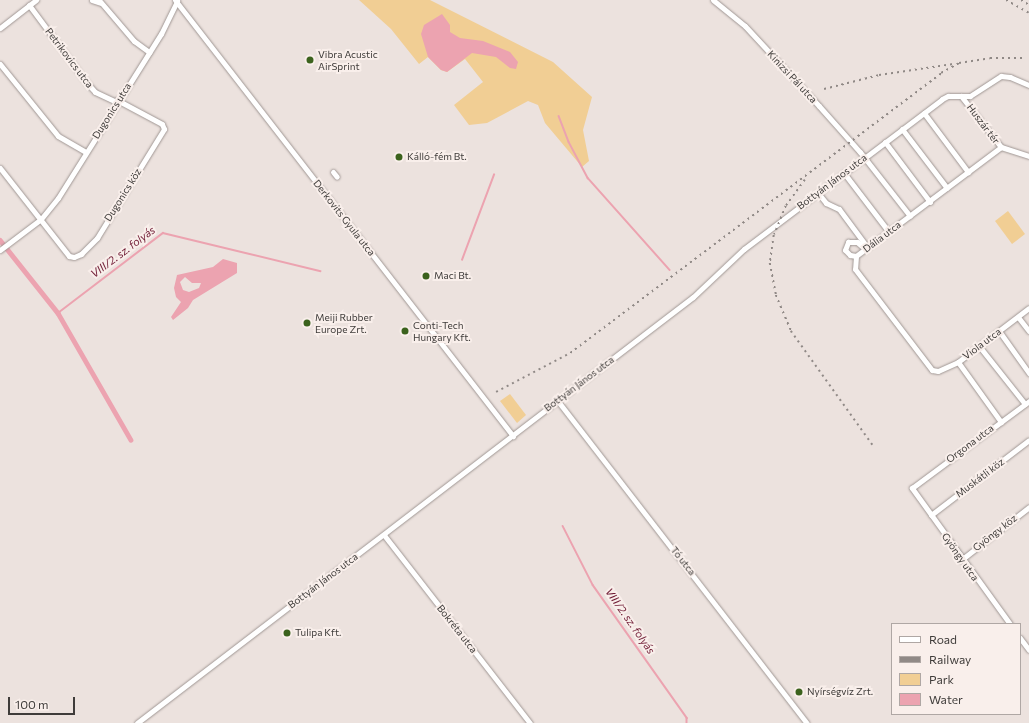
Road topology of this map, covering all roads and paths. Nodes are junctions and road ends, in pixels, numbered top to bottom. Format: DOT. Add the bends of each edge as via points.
graph roads {
  1 [pos="36,0"];
  2 [pos="92,0"];
  3 [pos="714,0"];
  4 [pos="100,1"];
  5 [pos="176,1"];
  6 [pos="29,5"];
  7 [pos="0,28"];
  8 [pos="149,52"];
  9 [pos="0,64"];
  10 [pos="1029,85"];
  11 [pos="961,96"];
  12 [pos="116,101"];
  13 [pos="924,113"];
  14 [pos="902,129"];
  15 [pos="885,142"];
  16 [pos="1001,147"];
  17 [pos="86,152"];
  18 [pos="1029,156"];
  19 [pos="864,158"];
  20 [pos="0,168"];
  21 [pos="333,172"];
  22 [pos="968,172"];
  23 [pos="844,173"];
  24 [pos="337,177"];
  25 [pos="947,188"];
  26 [pos="818,193"];
  27 [pos="930,202"];
  28 [pos="910,216"];
  29 [pos="41,219"];
  30 [pos="889,232"];
  31 [pos="866,248"];
  32 [pos="1,249"];
  33 [pos="856,256"];
  34 [pos="1029,308"];
  35 [pos="1018,317"];
  36 [pos="999,331"];
  37 [pos="1029,331"];
  38 [pos="979,346"];
  39 [pos="958,362"];
  40 [pos="932,370"];
  41 [pos="1029,372"];
  42 [pos="557,400"];
  43 [pos="1027,403"];
  44 [pos="1001,422"];
  45 [pos="513,436"];
  46 [pos="1029,440"];
  47 [pos="912,488"];
  48 [pos="1029,507"];
  49 [pos="931,515"];
  50 [pos="384,535"];
  51 [pos="961,560"];
  52 [pos="1009,623"];
  53 [pos="1021,639"];
  54 [pos="1029,650"];
  55 [pos="137,723"];
  56 [pos="530,723"];
  57 [pos="807,723"];
  1 -- 6 [label="street"];
  2 -- 4 [label="street"];
  3 -- 19 [label="street, Kinizsi Pál utca" via="745,26"];
  4 -- 8 [label="street" via="134,41"];
  5 -- 8 [label="street, Dugonics utca"];
  5 -- 45 [label="street, Derkovits Gyula utca"];
  6 -- 7 [label="street"];
  6 -- 12 [label="street, Petrikovics utca" via="95,92"];
  8 -- 12 [label="street, Dugonics utca"];
  9 -- 17 [label="street" via="58,136"];
  10 -- 11 [label="street, Bottyán János utca" via="1010,76 1001,76 970,96"];
  11 -- 13 [label="street, Bottyán János utca" via="948,96"];
  11 -- 16 [label="street, Huszár tér"];
  12 -- 17 [label="street, Dugonics utca"];
  12 -- 29 [label="street, Dugonics köz" via="162,124 164,129 97,238 87,251 72,257"];
  13 -- 14 [label="street, Bottyán János utca"];
  13 -- 22 [label="street"];
  14 -- 15 [label="street, Bottyán János utca"];
  14 -- 25 [label="street"];
  15 -- 19 [label="street, Bottyán János utca"];
  15 -- 27 [label="street"];
  16 -- 18 [label="street, Huszár tér"];
  16 -- 22 [label="street, Dália utca"];
  17 -- 29 [label="street, Dugonics utca" via="58,198"];
  19 -- 23 [label="street, Bottyán János utca"];
  19 -- 28 [label="street, Kinizsi Pál utca"];
  20 -- 29 [label="street"];
  21 -- 24 [label="street"];
  22 -- 25 [label="street, Dália utca"];
  23 -- 26 [label="street, Bottyán János utca"];
  23 -- 30 [label="street"];
  25 -- 27 [label="street, Dália utca"];
  26 -- 31 [label="street" via="826,203 839,209"];
  26 -- 42 [label="street, Bottyán János utca" via="744,249 693,297"];
  27 -- 28 [label="street, Dália utca"];
  28 -- 30 [label="street, Dália utca"];
  29 -- 32 [label="street, Dugonics utca"];
  30 -- 31 [label="street, Dália utca"];
  31 -- 33 [label="street, Dália utca"];
  31 -- 33 [label="street" via="857,242 848,242 845,250"];
  33 -- 40 [label="street, Dália utca" via="855,269"];
  34 -- 35 [label="street, Viola utca"];
  35 -- 36 [label="street, Viola utca"];
  35 -- 37 [label="street"];
  36 -- 38 [label="street, Viola utca"];
  36 -- 41 [label="street"];
  38 -- 39 [label="street, Viola utca"];
  38 -- 43 [label="street"];
  39 -- 40 [label="street, Viola utca" via="944,371"];
  39 -- 44 [label="street"];
  42 -- 45 [label="street, Bottyán János utca"];
  42 -- 57 [label="street, Tó utca"];
  43 -- 44 [label="street, Orgona utca"];
  44 -- 47 [label="street, Orgona utca"];
  45 -- 50 [label="street, Bottyán János utca"];
  46 -- 49 [label="street, Muskátli köz"];
  47 -- 49 [label="street, Gyöngy utca"];
  48 -- 51 [label="street, Gyöngy köz"];
  49 -- 51 [label="street, Gyöngy utca"];
  50 -- 55 [label="street, Bottyán János utca"];
  50 -- 56 [label="street, Bokréta utca"];
  51 -- 52 [label="street, Gyöngy utca"];
  53 -- 54 [label="street"];
}
